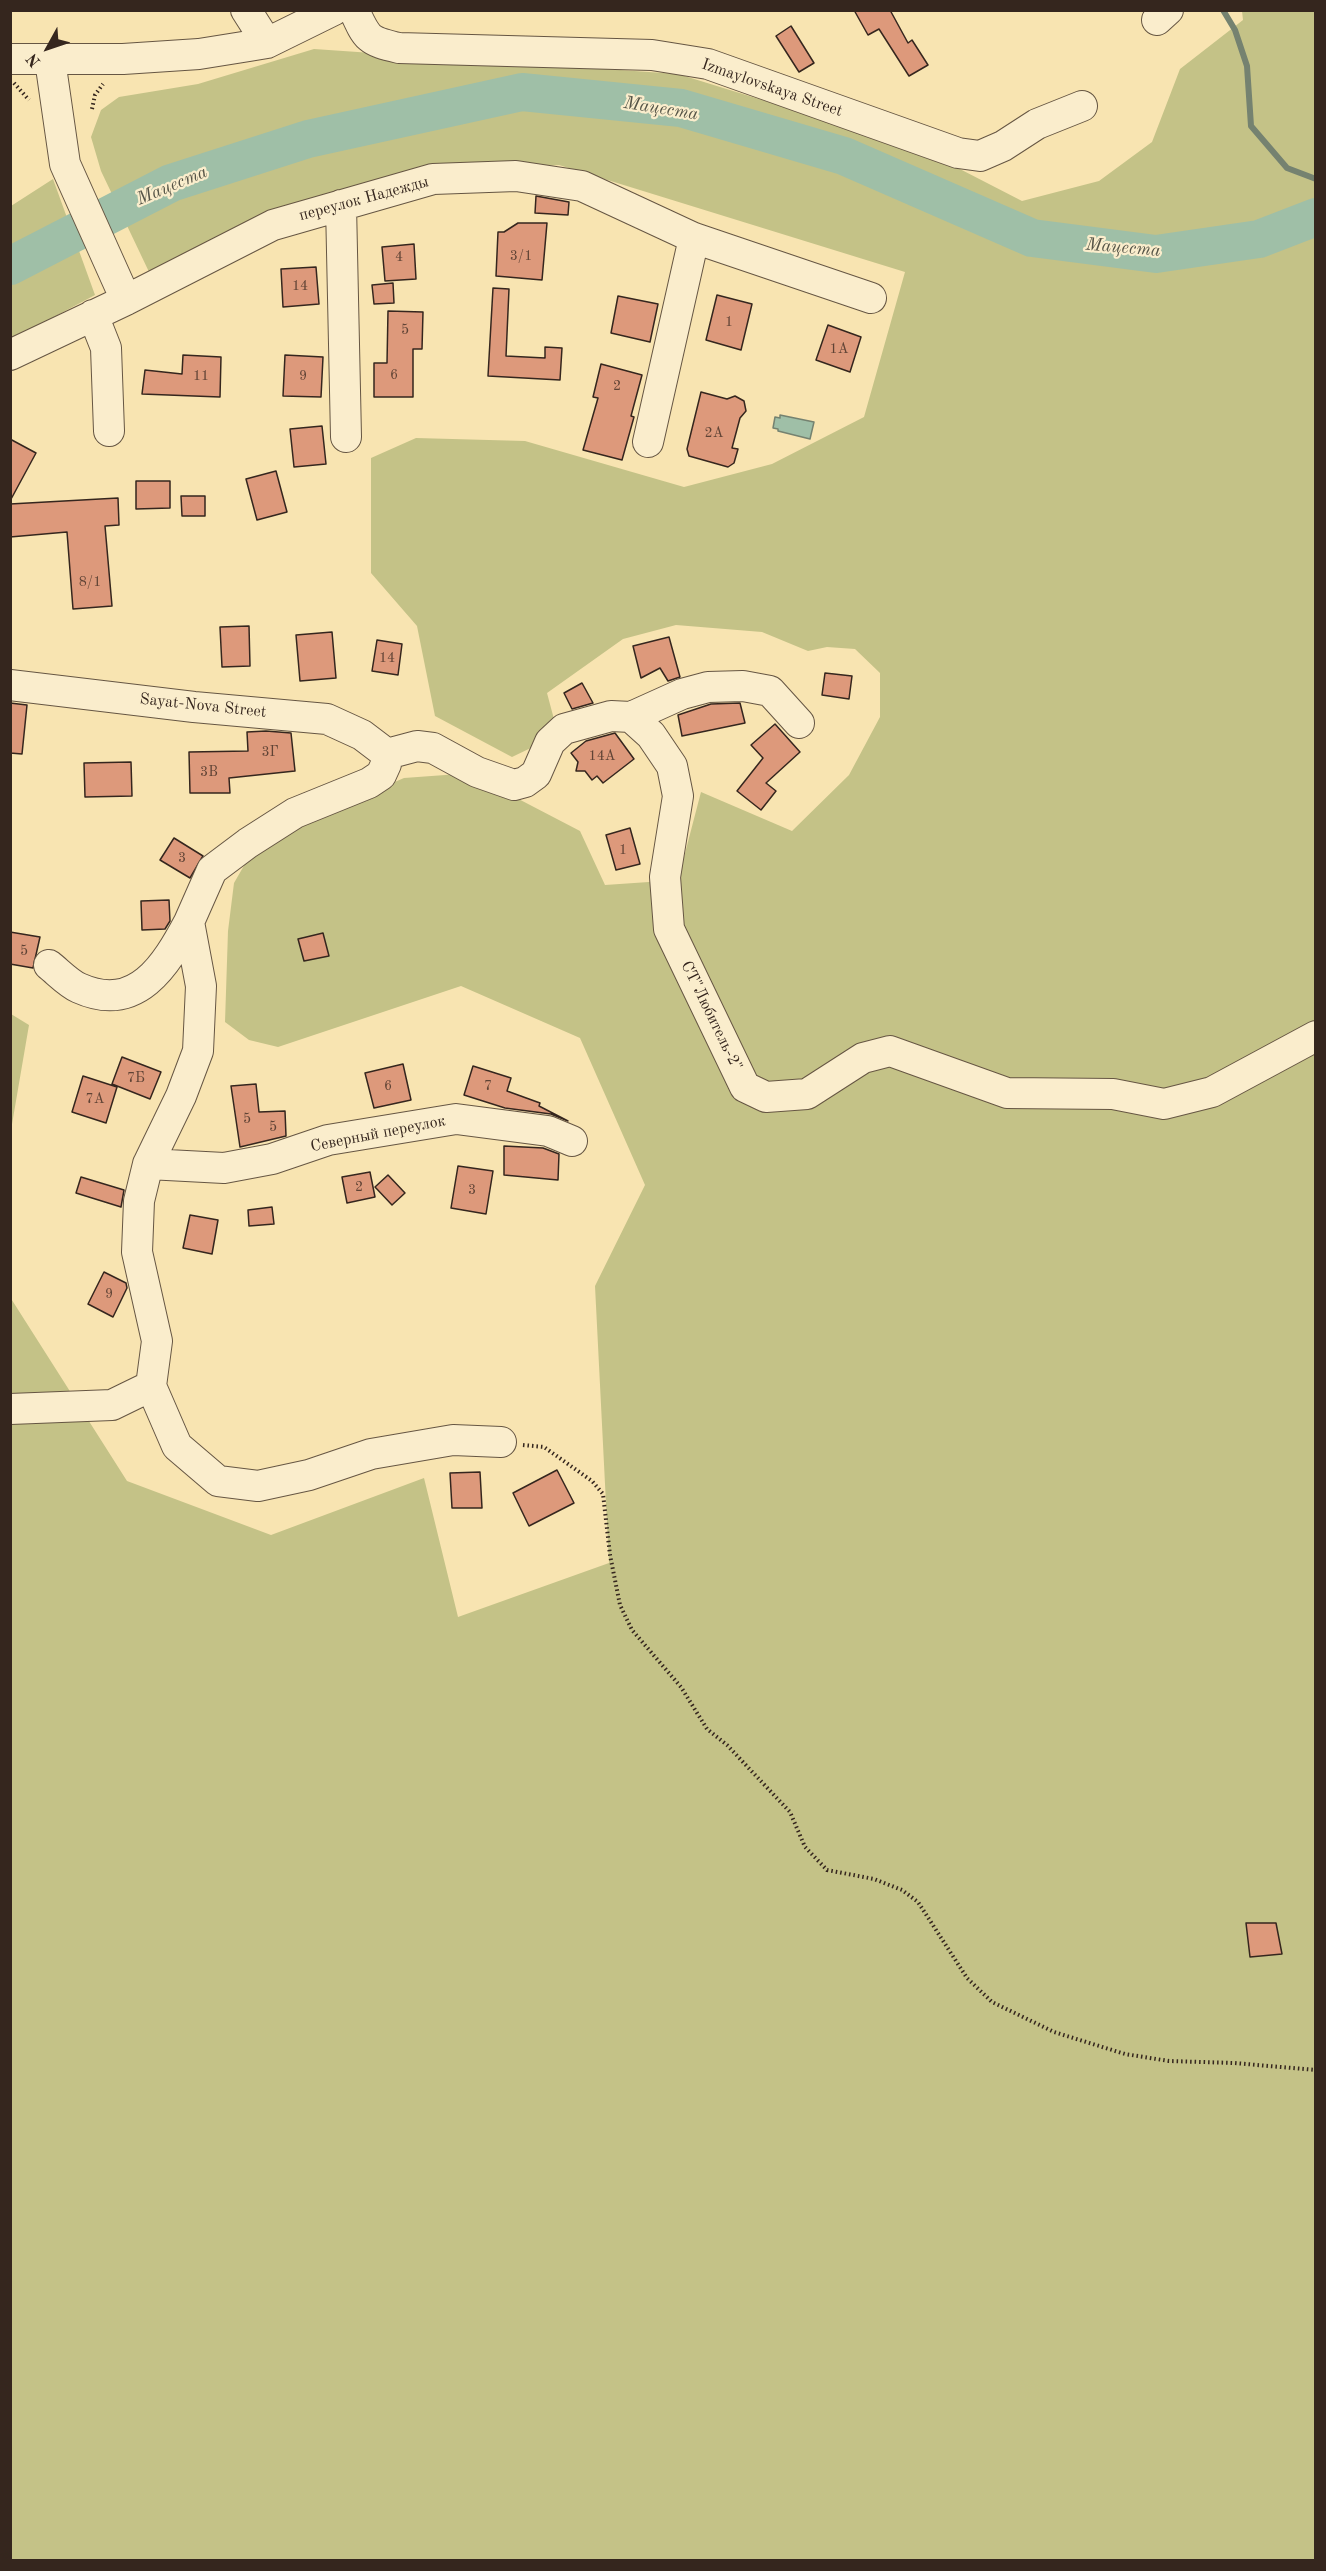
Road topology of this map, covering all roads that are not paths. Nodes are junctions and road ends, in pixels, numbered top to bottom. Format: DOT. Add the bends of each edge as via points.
graph roads {
  1 [pos="246,10"];
  2 [pos="334,10"];
  3 [pos="354,10"];
  4 [pos="267,43"];
  5 [pos="10,59"];
  6 [pos="50,60"];
  7 [pos="1082,106"];
  8 [pos="341,205"];
  9 [pos="694,237"];
  10 [pos="871,298"];
  11 [pos="126,300"];
  12 [pos="93,315"];
  13 [pos="10,355"];
  14 [pos="109,431"];
  15 [pos="346,437"];
  16 [pos="648,442"];
  17 [pos="10,685"];
  18 [pos="631,717"];
  19 [pos="799,723"];
  20 [pos="387,754"];
  21 [pos="189,922"];
  22 [pos="49,965"];
  23 [pos="1316,1036"];
  24 [pos="572,1141"];
  25 [pos="148,1164"];
  26 [pos="151,1386"];
  27 [pos="10,1408"];
  28 [pos="501,1442"];
  1 -- 4 [label="street"];
  2 -- 4 [label="street"];
  3 -- 7 [label="street, Izmaylovskaya Street" via="374,42 399,48 652,55 708,64 958,153 980,156 1037,124"];
  4 -- 6 [label="street" via="199,54"];
  5 -- 6 [label="street"];
  6 -- 11 [label="street" via="65,164"];
  8 -- 9 [label="street, переулок Надежды" via="433,179 516,176 582,186"];
  8 -- 11 [label="street, переулок Надежды" via="273,225"];
  8 -- 15 [label="street"];
  9 -- 10 [label="street, переулок Надежды"];
  9 -- 16 [label="street"];
  11 -- 12 [label="street, переулок Надежды"];
  12 -- 13 [label="street, переулок Надежды"];
  12 -- 14 [label="street" via="106,348"];
  17 -- 20 [label="street, Sayat-Nova Street" via="327,719 362,735"];
  18 -- 19 [label="street" via="682,694 708,687 743,686 770,691"];
  18 -- 20 [label="street" via="610,716 564,729 550,742 536,774 514,785 477,772 433,748 417,746"];
  18 -- 23 [label="street, СТ\"Любитель-2\"" via="651,735 672,766 678,796 665,877 669,929 745,1087 766,1097 807,1094 863,1058 890,1052 1007,1093 1113,1094 1164,1104 1212,1092"];
  20 -- 21 [label="street" via="381,775 369,783 295,813 212,870"];
  21 -- 22 [label="street" via="169,960 141,987 119,994 79,987"];
  21 -- 25 [label="street" via="201,986 198,1052"];
  24 -- 25 [label="street, Северный переулок" via="548,1131 456,1119 328,1140 272,1159 224,1168"];
  25 -- 26 [label="street" via="139,1201 137,1252 157,1341"];
  26 -- 27 [label="street" via="112,1405"];
  26 -- 28 [label="street" via="177,1446 218,1481 258,1486 309,1475 371,1454 453,1440"];
}
